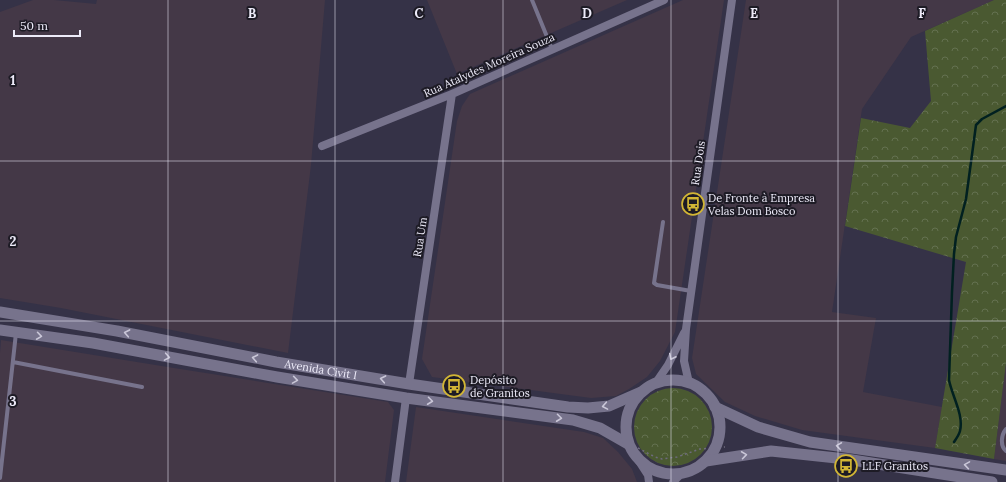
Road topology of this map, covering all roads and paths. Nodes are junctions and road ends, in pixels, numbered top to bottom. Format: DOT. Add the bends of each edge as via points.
graph roads {
  1 [pos="532,0"];
  2 [pos="664,0"];
  3 [pos="732,0"];
  4 [pos="552,50"];
  5 [pos="452,94"];
  6 [pos="322,146"];
  7 [pos="663,222"];
  8 [pos="691,291"];
  9 [pos="0,312"];
  10 [pos="686,329"];
  11 [pos="0,330"];
  12 [pos="16,333"];
  13 [pos="13,362"];
  14 [pos="689,383"];
  15 [pos="409,384"];
  16 [pos="655,384"];
  17 [pos="142,387"];
  18 [pos="641,392"];
  19 [pos="406,398"];
  20 [pos="715,407"];
  21 [pos="1006,429"];
  22 [pos="628,444"];
  23 [pos="2,448"];
  24 [pos="1006,451"];
  25 [pos="637,458"];
  26 [pos="706,461"];
  27 [pos="1006,470"];
  28 [pos="0,478"];
  29 [pos="677,478"];
  30 [pos="395,482"];
  31 [pos="650,482"];
  32 [pos="992,482"];
  1 -- 4 [label="lane"];
  2 -- 4 [label="street, Rua Atalydes Moreira Souza"];
  3 -- 8 [label="street, Rua Dois"];
  4 -- 5 [label="street, Rua Atalydes Moreira Souza"];
  5 -- 6 [label="street, Rua Atalydes Moreira Souza"];
  5 -- 15 [label="street, Rua Um"];
  7 -- 8 [label="lane" via="654,283"];
  8 -- 10 [label="street, Rua Dois"];
  15 -- 9 [label="main road, Avenida Civit I, one-way"];
  10 -- 14 [label="street, Rua Dois" via="684,361"];
  10 -- 16 [label="street, Rua Dois, one-way"];
  11 -- 12 [label="main road, Avenida Civit I"];
  12 -- 13 [label="lane"];
  12 -- 19 [label="main road, Avenida Civit I, one-way" via="93,343"];
  13 -- 17 [label="lane"];
  13 -- 23 [label="lane"];
  14 -- 16 [label="main road" via="676,380"];
  14 -- 20 [label="main road" via="704,393"];
  18 -- 15 [label="main road, Avenida Civit I, one-way" via="609,406 588,408"];
  16 -- 18 [label="main road"];
  18 -- 22 [label="main road" via="632,403 627,416 625,430"];
  19 -- 22 [label="main road, Avenida Civit I, one-way" via="573,420 600,428"];
  19 -- 30 [label="street"];
  20 -- 26 [label="main road" via="720,432 715,448"];
  27 -- 20 [label="main road, one-way" via="810,442 758,427"];
  21 -- 24 [label="lane" via="1002,444"];
  22 -- 25 [label="main road"];
  23 -- 28 [label="lane"];
  25 -- 29 [label="main road" via="657,472"];
  25 -- 31 [label="street"];
  26 -- 29 [label="main road"];
  26 -- 32 [label="main road, one-way" via="771,452 846,459"];
}
